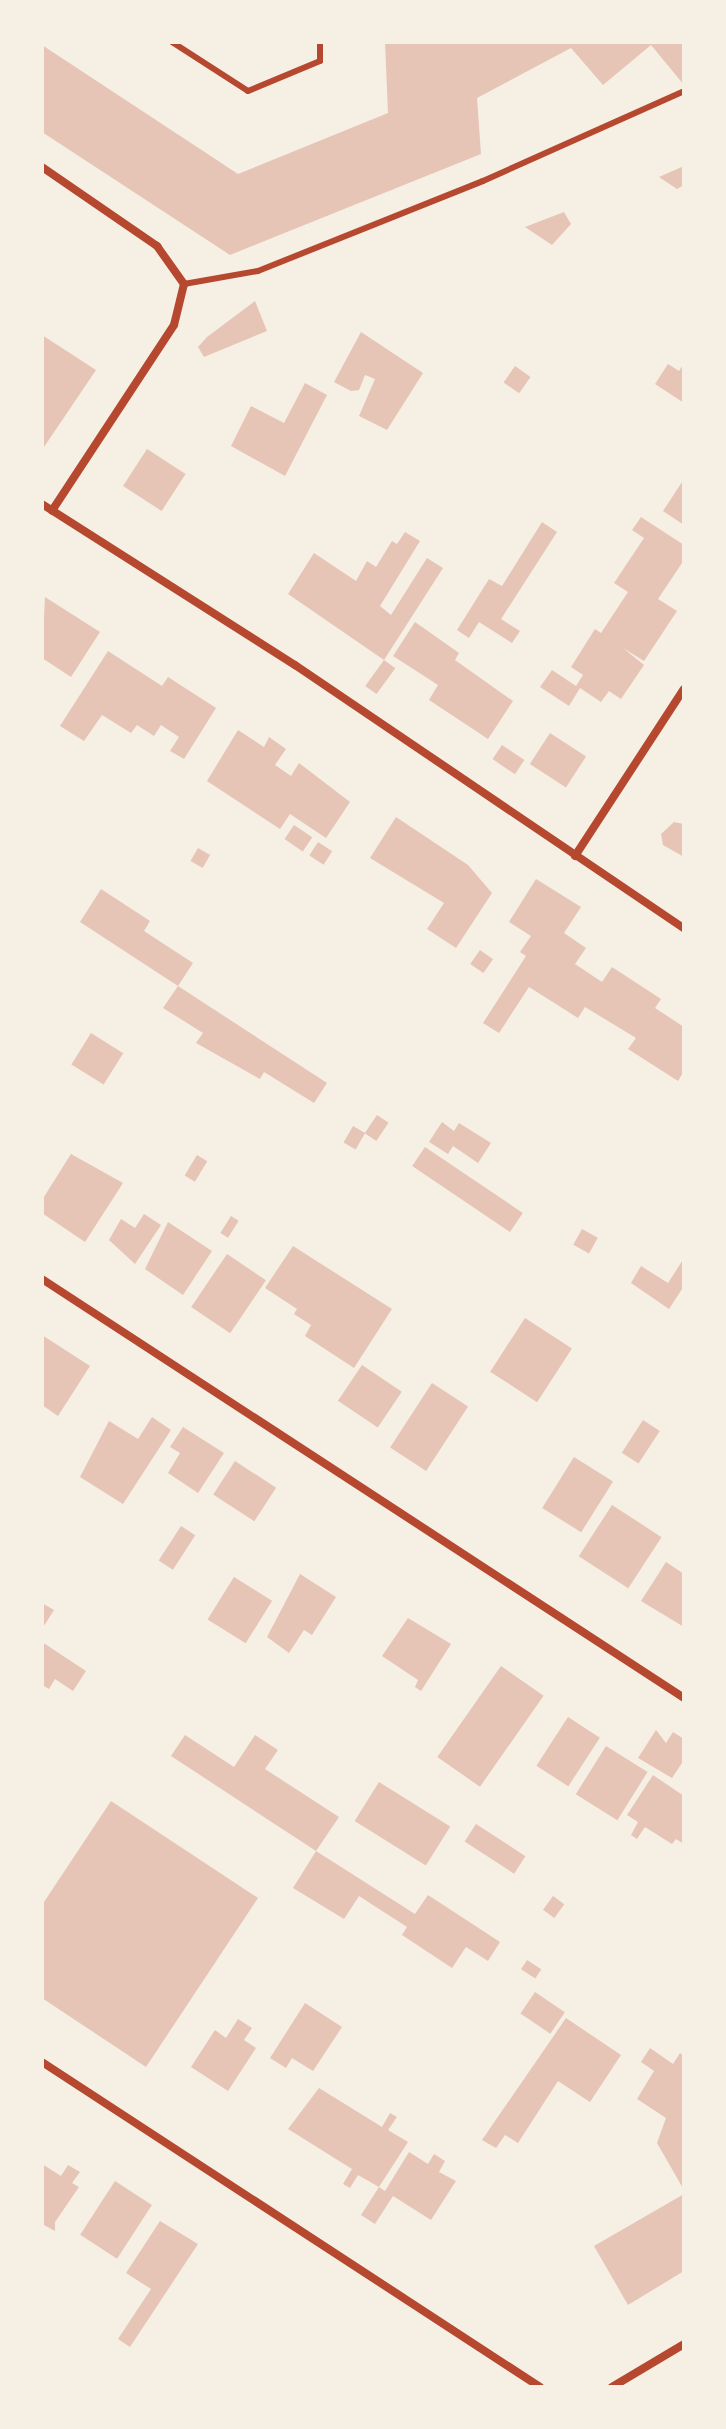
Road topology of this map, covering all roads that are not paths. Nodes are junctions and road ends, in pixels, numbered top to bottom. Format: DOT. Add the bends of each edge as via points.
graph roads {
  1 [pos="172,42"];
  2 [pos="320,42"];
  3 [pos="684,91"];
  4 [pos="42,167"];
  5 [pos="184,284"];
  6 [pos="42,504"];
  7 [pos="52,511"];
  8 [pos="684,689"];
  9 [pos="575,856"];
  10 [pos="684,928"];
  11 [pos="42,1279"];
  12 [pos="684,1698"];
  13 [pos="42,2062"];
  14 [pos="684,2344"];
  15 [pos="540,2387"];
  16 [pos="612,2387"];
  1 -- 2 [label="lane" via="248,91 320,61"];
  3 -- 5 [label="lane" via="483,181 258,271"];
  4 -- 5 [label="street" via="157,246"];
  5 -- 7 [label="street" via="174,325"];
  6 -- 7 [label="street"];
  7 -- 9 [label="street" via="295,665"];
  8 -- 9 [label="street"];
  9 -- 10 [label="street"];
  11 -- 12 [label="street"];
  13 -- 15 [label="street"];
  14 -- 16 [label="street"];
}
